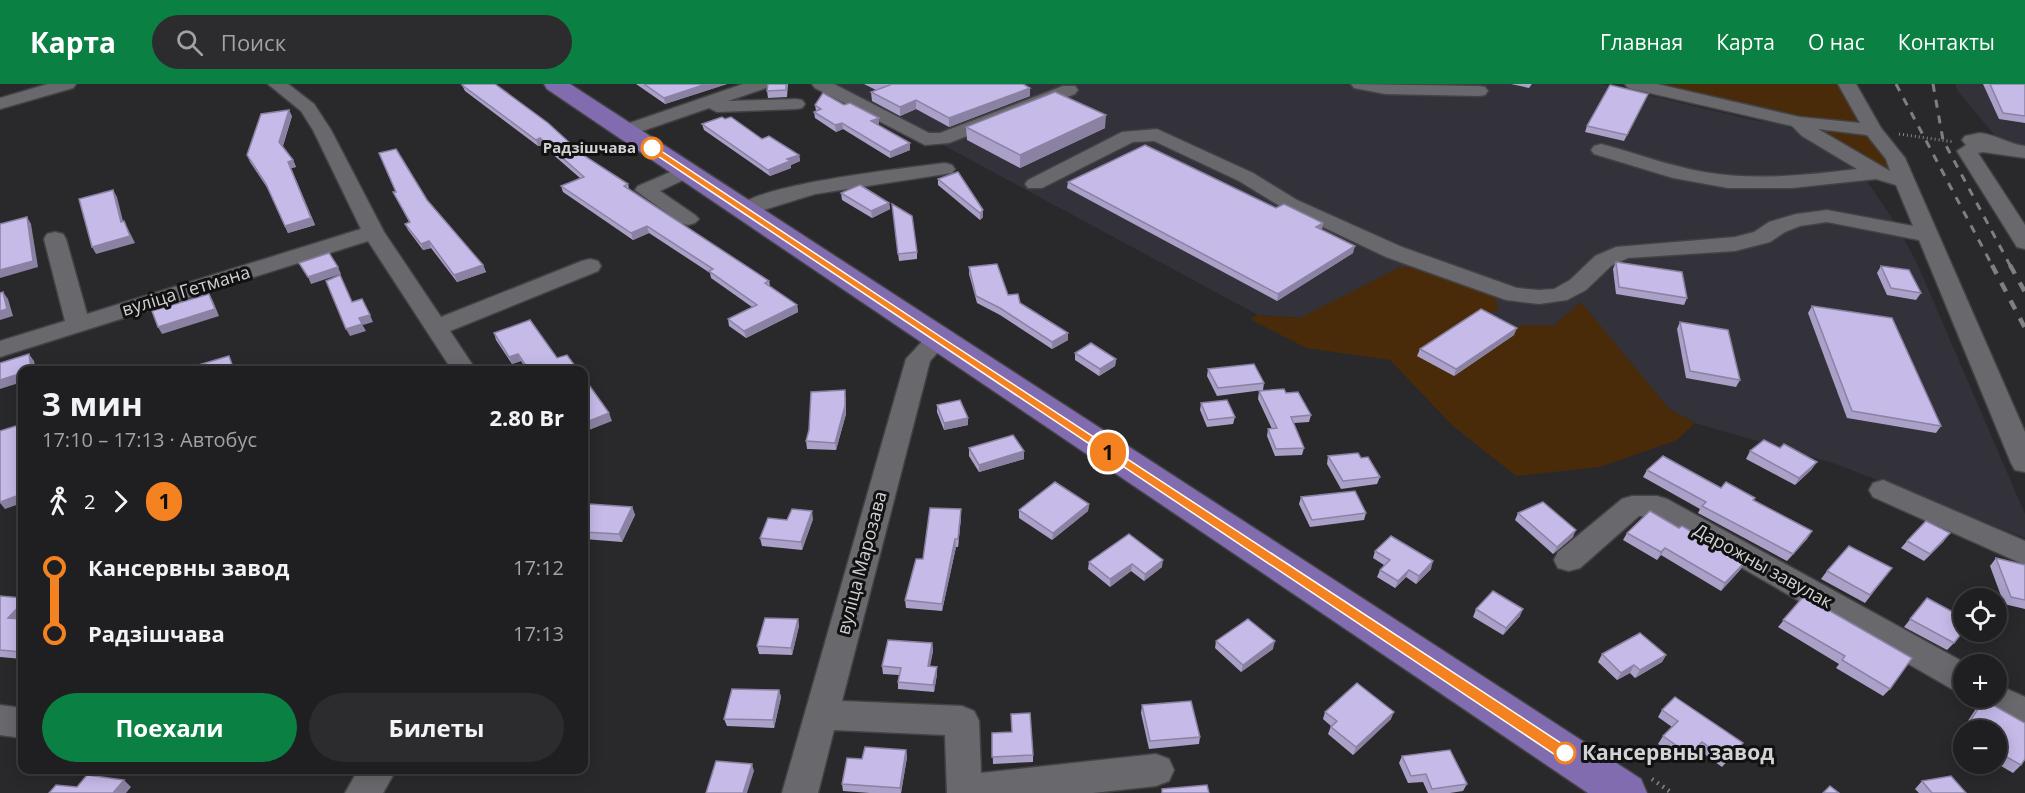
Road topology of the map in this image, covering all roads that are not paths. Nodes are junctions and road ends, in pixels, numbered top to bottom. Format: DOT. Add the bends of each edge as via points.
graph roads {
  1 [pos="67,84"];
  2 [pos="277,84"];
  3 [pos="555,84"];
  4 [pos="759,84"];
  5 [pos="821,84"];
  6 [pos="1360,84"];
  7 [pos="1634,84"];
  8 [pos="1847,84"];
  9 [pos="1069,90"];
  10 [pos="1479,91"];
  11 [pos="0,104"];
  12 [pos="796,104"];
  13 [pos="689,109"];
  14 [pos="1798,122"];
  15 [pos="1873,130"];
  16 [pos="625,131"];
  17 [pos="1600,150"];
  18 [pos="2025,152"];
  19 [pos="945,168"];
  20 [pos="687,171"];
  21 [pos="1877,173"];
  22 [pos="1904,181"];
  23 [pos="1035,184"];
  24 [pos="744,210"];
  25 [pos="688,219"];
  26 [pos="373,232"];
  27 [pos="1927,235"];
  28 [pos="55,239"];
  29 [pos="2025,243"];
  30 [pos="590,266"];
  31 [pos="78,325"];
  32 [pos="436,328"];
  33 [pos="937,339"];
  34 [pos="0,349"];
  35 [pos="461,366"];
  36 [pos="2025,463"];
  37 [pos="1883,490"];
  38 [pos="2025,554"];
  39 [pos="1569,560"];
  40 [pos="1953,673"];
  41 [pos="2007,704"];
  42 [pos="2025,714"];
  43 [pos="821,715"];
  44 [pos="0,720"];
  45 [pos="18,722"];
  46 [pos="1156,771"];
  47 [pos="375,774"];
  48 [pos="363,793"];
  49 [pos="800,793"];
  50 [pos="1624,793"];
  1 -- 11 [label="street"];
  2 -- 26 [label="street" via="308,108"];
  3 -- 16 [label="main road"];
  4 -- 13 [label="street"];
  5 -- 9 [label="street" via="925,139 942,140"];
  6 -- 10 [label="street" via="1385,89"];
  7 -- 14 [label="street"];
  8 -- 15 [label="street"];
  12 -- 13 [label="street"];
  13 -- 16 [label="street"];
  14 -- 15 [label="street"];
  14 -- 21 [label="street"];
  15 -- 22 [label="street" via="1895,158"];
  16 -- 20 [label="main road"];
  17 -- 21 [label="street" via="1661,169 1744,182"];
  18 -- 29 [label="street" via="1981,146 1967,151"];
  19 -- 24 [label="street" via="814,189"];
  20 -- 24 [label="main road"];
  20 -- 25 [label="street" via="645,190"];
  21 -- 22 [label="street"];
  22 -- 27 [label="street"];
  23 -- 27 [label="street" via="1129,136 1157,135 1394,252 1514,295 1539,297 1559,295 1578,285 1603,261 1624,252 1735,244 1762,237 1796,220 1827,216"];
  24 -- 33 [label="main road"];
  26 -- 31 [label="street, вуліца Гетмана"];
  26 -- 32 [label="street"];
  27 -- 36 [label="street"];
  28 -- 31 [label="street"];
  30 -- 32 [label="street"];
  31 -- 34 [label="street, вуліца Гетмана"];
  32 -- 35 [label="street"];
  33 -- 43 [label="street, вуліца Марозава" via="918,359"];
  33 -- 50 [label="main road"];
  37 -- 38 [label="street"];
  39 -- 40 [label="street, Дарожны завулак" via="1632,506 1657,506"];
  41 -- 42 [label="street"];
  43 -- 46 [label="street" via="962,721 964,791"];
  43 -- 49 [label="street, вуліца Марозава"];
  44 -- 45 [label="street"];
  47 -- 48 [label="street"];
}
